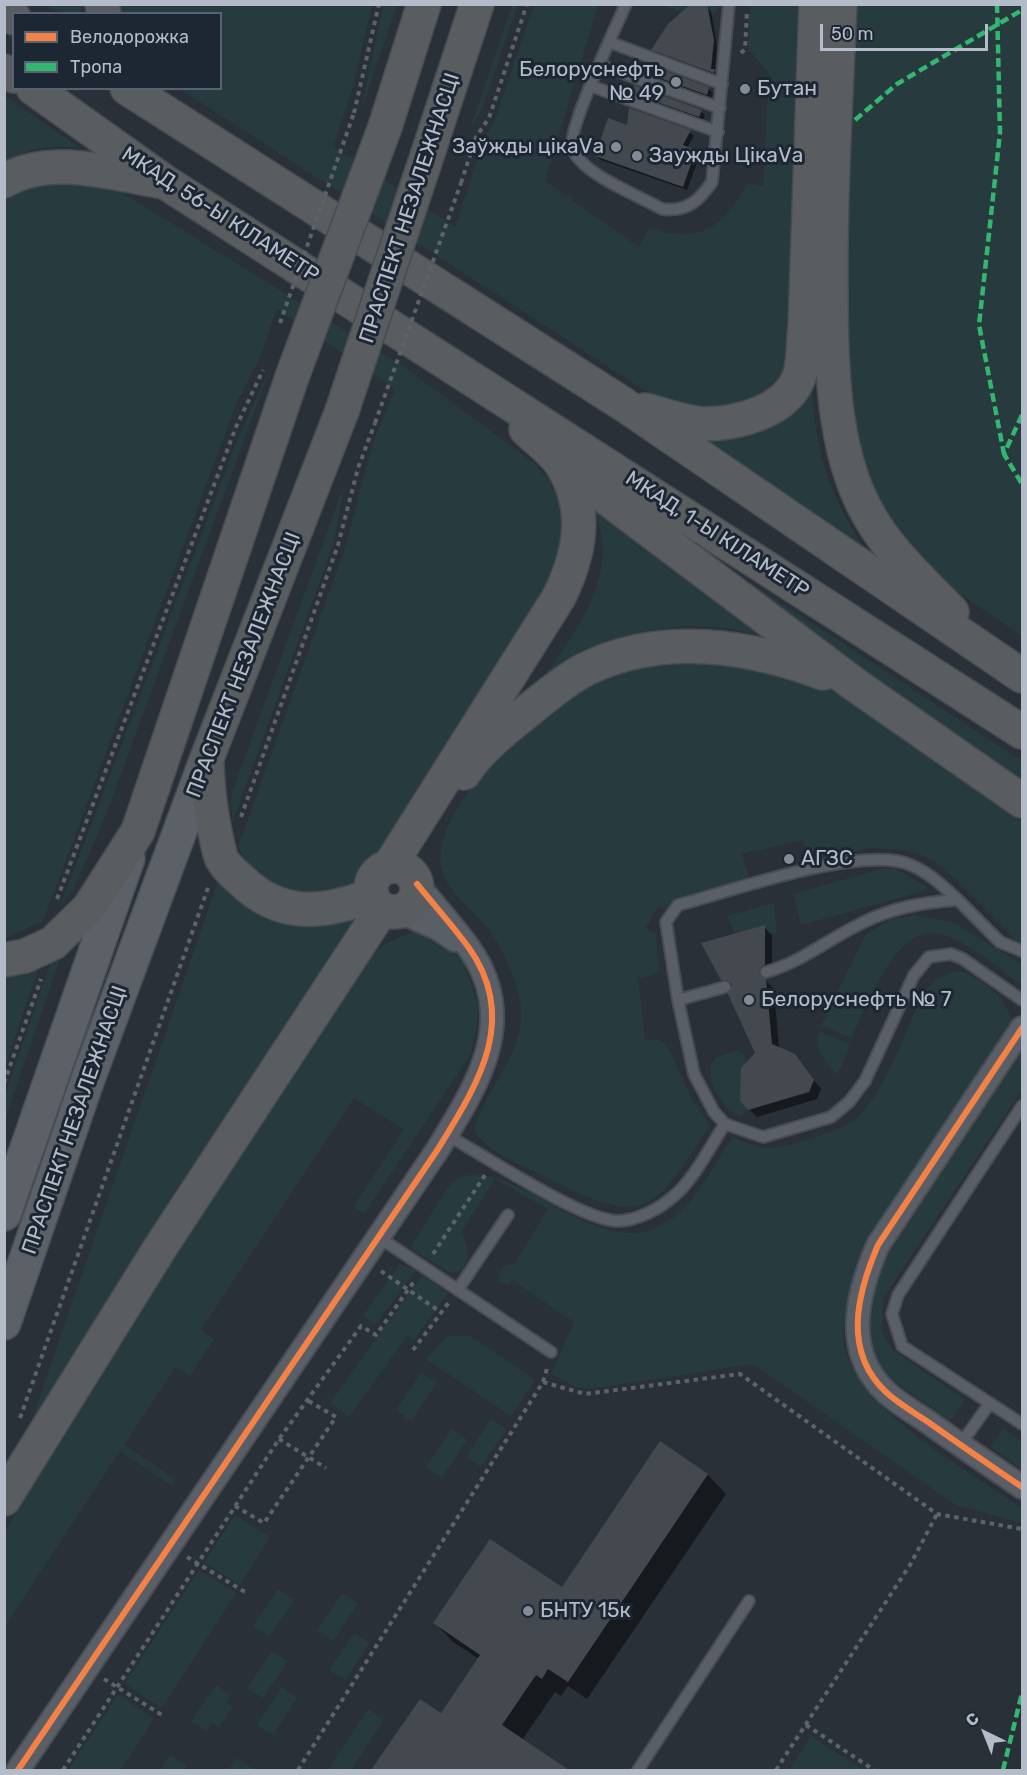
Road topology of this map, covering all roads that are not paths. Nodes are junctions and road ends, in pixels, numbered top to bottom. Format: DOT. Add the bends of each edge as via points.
graph roads {
  1 [pos="424,4"];
  2 [pos="477,4"];
  3 [pos="627,4"];
  4 [pos="729,4"];
  5 [pos="816,4"];
  6 [pos="840,4"];
  7 [pos="609,42"];
  8 [pos="600,65"];
  9 [pos="722,84"];
  10 [pos="591,86"];
  11 [pos="36,90"];
  12 [pos="130,90"];
  13 [pos="152,90"];
  14 [pos="720,108"];
  15 [pos="179,121"];
  16 [pos="718,132"];
  17 [pos="4,181"];
  18 [pos="165,182"];
  19 [pos="410,338"];
  20 [pos="480,383"];
  21 [pos="623,404"];
  22 [pos="561,464"];
  23 [pos="1012,669"];
  24 [pos="854,684"];
  25 [pos="1023,732"];
  26 [pos="207,758"];
  27 [pos="1023,801"];
  28 [pos="138,831"];
  29 [pos="404,873"];
  30 [pos="958,900"];
  31 [pos="385,905"];
  32 [pos="469,948"];
  33 [pos="1023,951"];
  34 [pos="4,960"];
  35 [pos="766,972"];
  36 [pos="724,987"];
  37 [pos="678,1000"];
  38 [pos="1023,1000"];
  39 [pos="1023,1028"];
  40 [pos="1023,1106"];
  41 [pos="725,1124"];
  42 [pos="447,1135"];
  43 [pos="4,1214"];
  44 [pos="508,1215"];
  45 [pos="377,1236"];
  46 [pos="459,1288"];
  47 [pos="4,1323"];
  48 [pos="551,1352"];
  49 [pos="990,1403"];
  50 [pos="1023,1424"];
  51 [pos="960,1445"];
  52 [pos="1023,1487"];
  53 [pos="4,1499"];
  54 [pos="749,1601"];
  55 [pos="18,1770"];
  56 [pos="638,1770"];
  1 -- 28 [label="highway, ПРАСПЕКТ НЕЗАЛЕЖНАСЦІ, bridge" via="385,127 279,370"];
  2 -- 26 [label="highway, ПРАСПЕКТ НЕЗАЛЕЖНАСЦІ, bridge" via="342,411"];
  3 -- 7 [label="lane"];
  4 -- 9 [label="lane"];
  5 -- 21 [label="highway" via="800,375 785,398 740,420 702,424"];
  6 -- 23 [label="highway" via="831,230 831,348 845,447 867,512 893,551"];
  7 -- 8 [label="lane"];
  7 -- 9 [label="lane"];
  8 -- 10 [label="lane"];
  8 -- 14 [label="lane"];
  9 -- 14 [label="lane"];
  10 -- 16 [label="lane"];
  10 -- 16 [label="lane" via="574,133 572,147 579,160 662,209 687,208 712,182"];
  11 -- 18 [label="highway, МКАД, 56-Ы КІЛАМЕТР"];
  12 -- 15 [label="highway"];
  13 -- 15 [label="highway"];
  14 -- 16 [label="lane"];
  15 -- 21 [label="highway"];
  17 -- 18 [label="highway" via="19,172 44,167"];
  18 -- 19 [label="highway, МКАД, 56-Ы КІЛАМЕТР"];
  19 -- 20 [label="highway, МКАД, 1-Ы КІЛАМЕТР"];
  20 -- 22 [label="highway"];
  20 -- 25 [label="highway, МКАД, 1-Ы КІЛАМЕТР"];
  21 -- 23 [label="highway"];
  22 -- 24 [label="highway"];
  22 -- 29 [label="highway" via="579,513 580,537 574,566"];
  24 -- 27 [label="highway"];
  24 -- 29 [label="highway" via="751,651 695,646 657,648 586,670 509,726 467,768"];
  26 -- 31 [label="highway" via="207,799 220,856 246,885 291,909 315,911"];
  26 -- 47 [label="main road, ПРАСПЕКТ НЕЗАЛЕЖНАСЦІ" via="88,1080"];
  28 -- 34 [label="highway" via="89,908 52,943 25,956"];
  28 -- 43 [label="main road, ПРАСПЕКТ НЕЗАЛЕЖНАСЦІ"];
  29 -- 31 [label="highway" via="414,901"];
  29 -- 31 [label="highway" via="374,877"];
  29 -- 32 [label="street"];
  30 -- 33 [label="lane" via="1000,942"];
  30 -- 35 [label="lane" via="900,908 864,922 789,966"];
  30 -- 37 [label="lane" via="921,870 899,861 875,860 822,867 678,905 666,922"];
  31 -- 32 [label="street" via="437,928"];
  31 -- 53 [label="highway" via="160,1248"];
  32 -- 42 [label="street" via="490,997 494,1023 479,1078"];
  36 -- 37 [label="lane"];
  37 -- 41 [label="lane" via="694,1074 714,1112"];
  38 -- 41 [label="lane" via="963,959 951,954 929,957 914,975 865,1081 840,1110 831,1117 763,1137"];
  39 -- 51 [label="street" via="878,1245 856,1320 866,1368 887,1393"];
  40 -- 49 [label="lane" via="898,1295 892,1314 902,1346"];
  41 -- 42 [label="lane" via="677,1194 641,1216 618,1221 585,1213"];
  42 -- 45 [label="street"];
  44 -- 46 [label="lane"];
  45 -- 46 [label="lane"];
  45 -- 55 [label="street"];
  46 -- 48 [label="lane"];
  49 -- 50 [label="lane"];
  49 -- 51 [label="lane"];
  51 -- 52 [label="street"];
  54 -- 56 [label="lane"];
}
